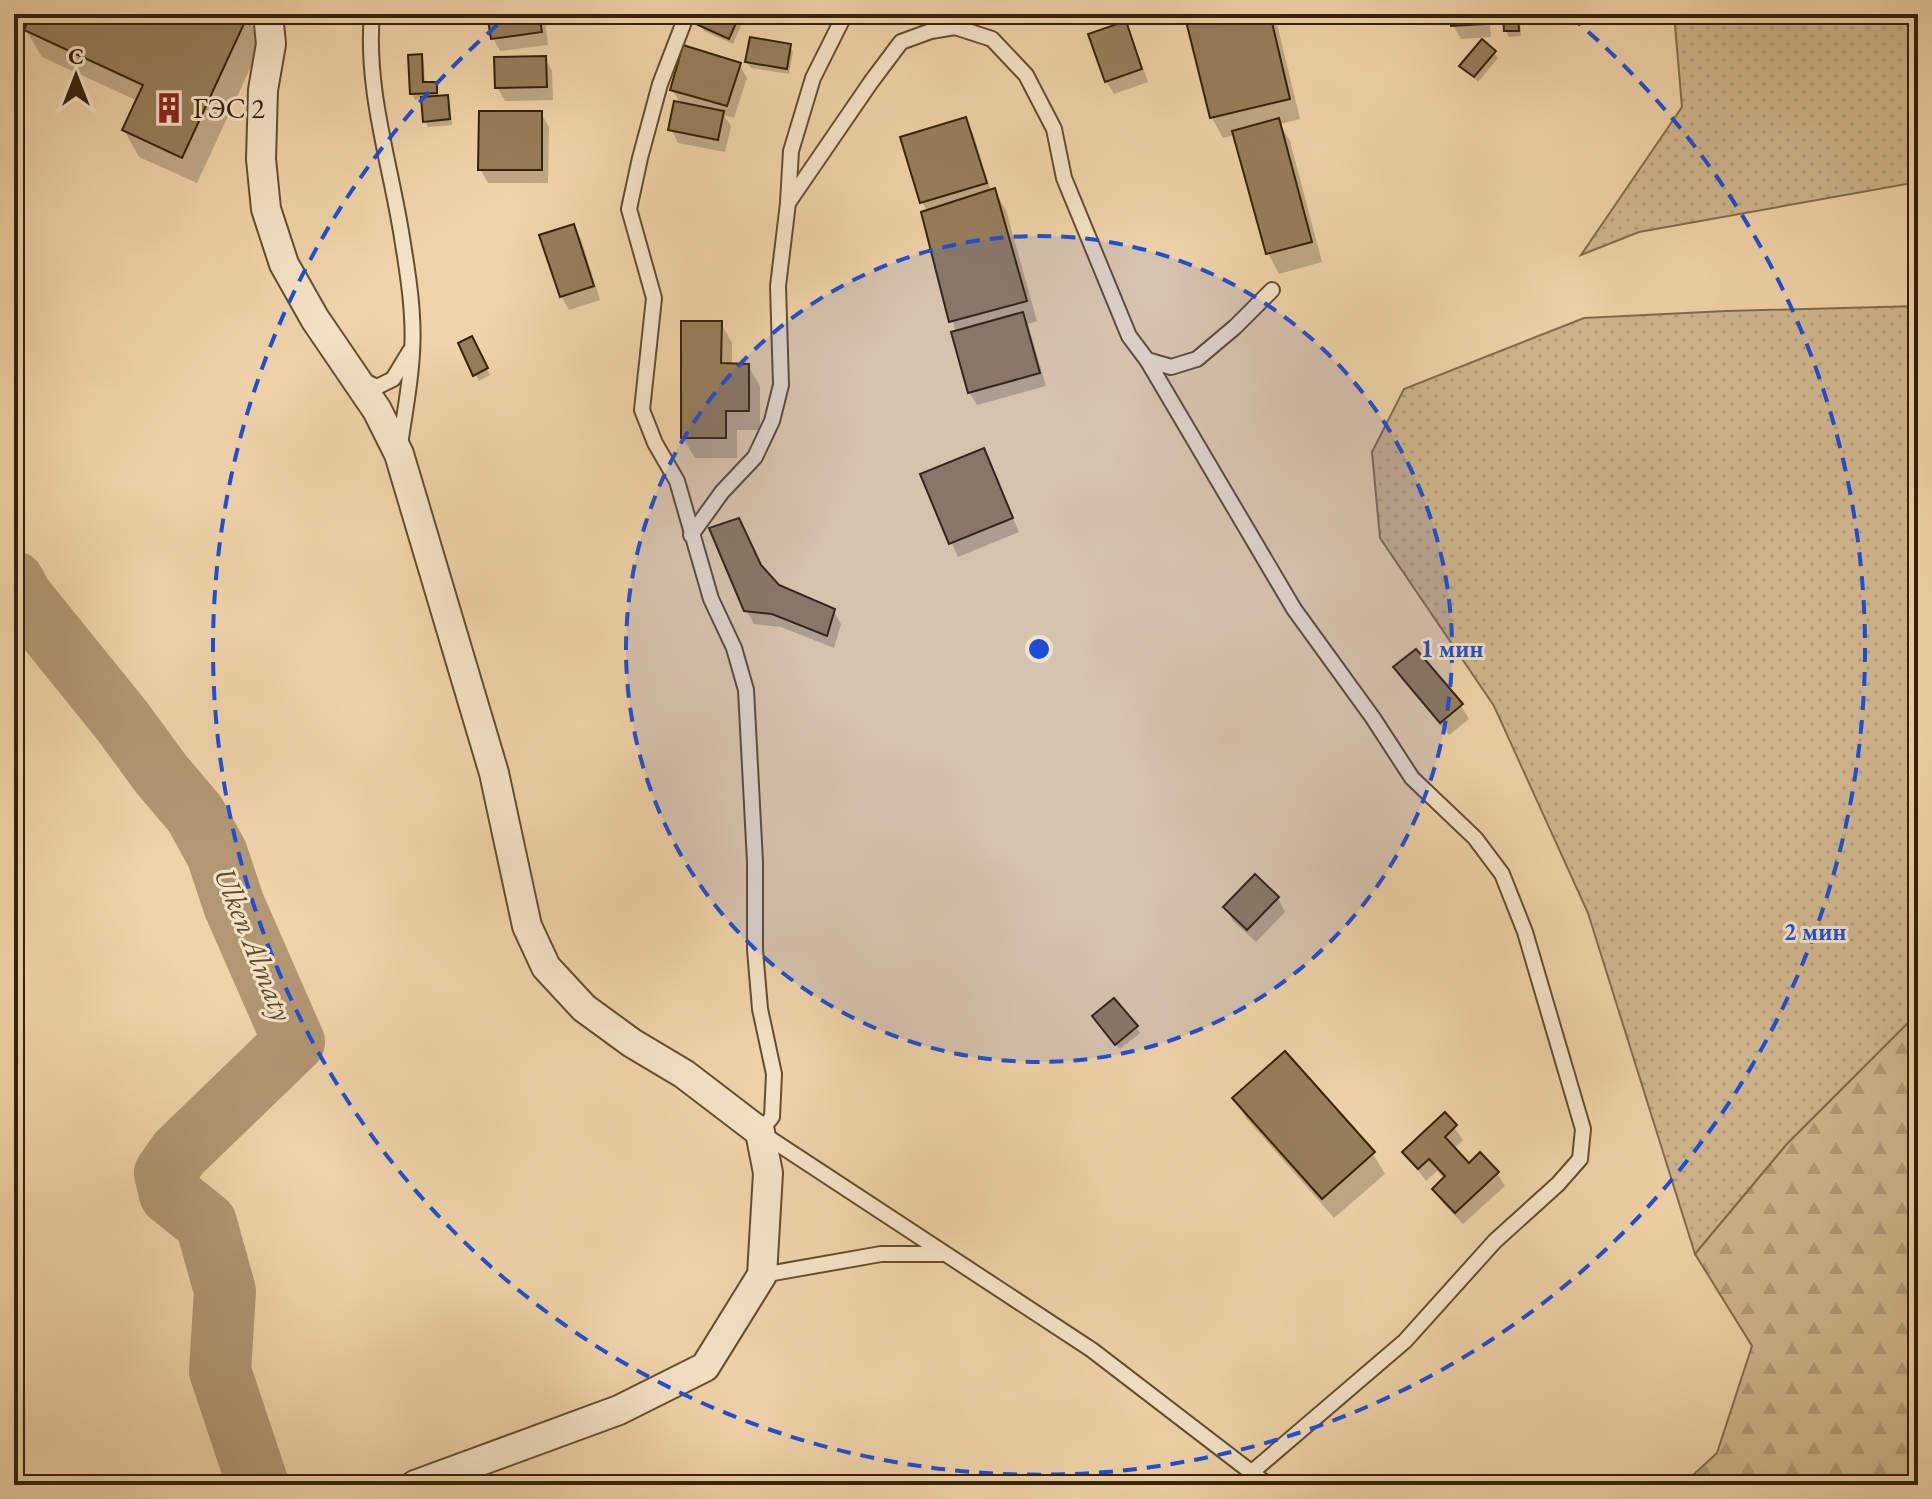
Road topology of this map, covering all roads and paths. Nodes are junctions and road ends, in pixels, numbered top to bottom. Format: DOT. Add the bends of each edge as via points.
graph roads {
  1 [pos="268,14"];
  2 [pos="372,14"];
  3 [pos="687,14"];
  4 [pos="845,14"];
  5 [pos="788,203"];
  6 [pos="1272,290"];
  7 [pos="411,349"];
  8 [pos="1147,360"];
  9 [pos="358,379"];
  10 [pos="399,454"];
  11 [pos="691,535"];
  12 [pos="760,1132"];
  13 [pos="942,1254"];
  14 [pos="762,1275"];
  15 [pos="1252,1472"];
  16 [pos="415,1485"];
  17 [pos="1268,1485"];
  1 -- 9 [label="street" via="271,44 261,159 266,209 284,264"];
  2 -- 7 [label="lane" via="369,41 381,137 403,243 413,319"];
  3 -- 11 [label="lane" via="660,84 629,209 654,298 642,410 677,481"];
  4 -- 5 [label="lane" via="813,78 795,136"];
  5 -- 8 [label="lane" via="901,42 955,27 992,39 1026,75 1054,129 1064,178 1129,336"];
  5 -- 11 [label="lane" via="778,286 781,385 772,421 755,457"];
  6 -- 8 [label="lane" via="1197,359 1171,367"];
  7 -- 9 [label="lane" via="393,379 377,387"];
  7 -- 10 [label="lane"];
  8 -- 15 [label="lane" via="1294,609 1412,778 1475,838 1502,874 1525,932 1583,1129 1580,1159 1558,1184 1495,1241 1405,1341"];
  9 -- 10 [label="street"];
  10 -- 12 [label="street" via="494,773 527,926 546,967 584,1008"];
  11 -- 12 [label="lane" via="746,690 755,950 774,1074 772,1117"];
  12 -- 13 [label="lane"];
  12 -- 14 [label="street" via="768,1173"];
  13 -- 14 [label="lane" via="881,1254"];
  13 -- 15 [label="lane" via="1092,1350"];
  14 -- 16 [label="street" via="705,1367 619,1410"];
  15 -- 17 [label="lane"];
}
